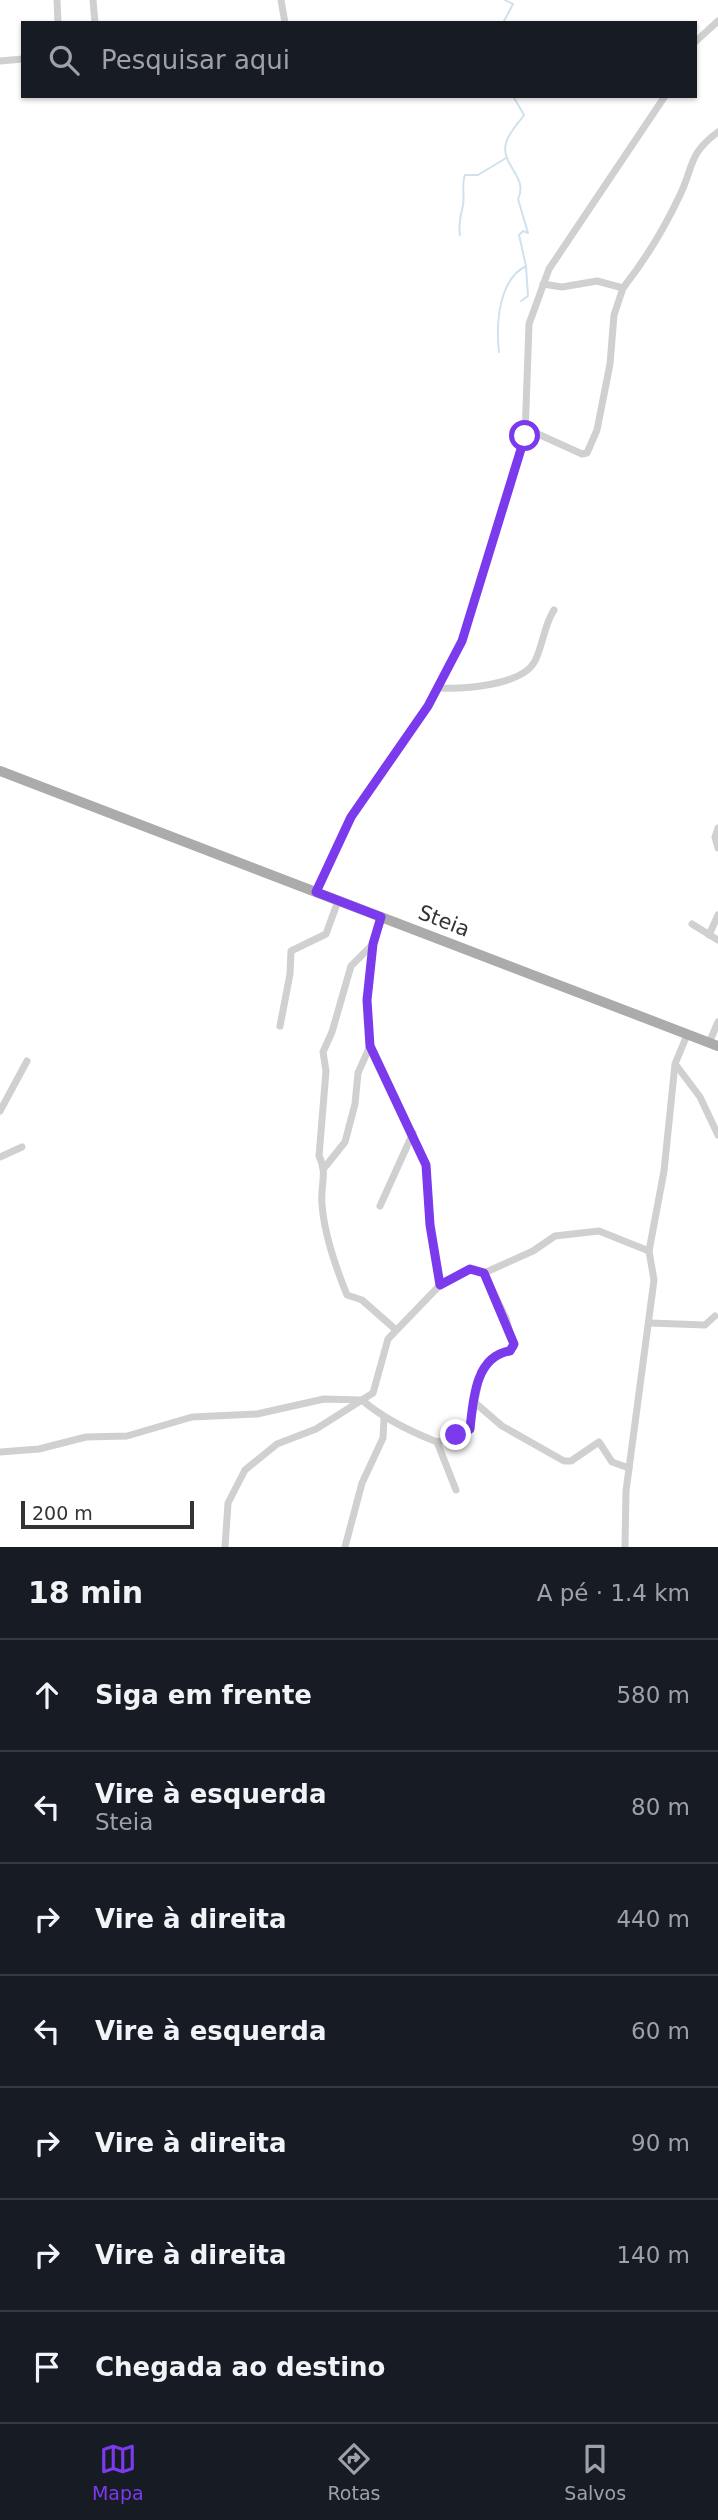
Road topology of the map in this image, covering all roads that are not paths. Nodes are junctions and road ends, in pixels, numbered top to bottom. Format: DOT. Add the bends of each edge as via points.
graph roads {
  1 [pos="57,0"];
  2 [pos="93,0"];
  3 [pos="281,0"];
  4 [pos="58,21"];
  5 [pos="95,21"];
  6 [pos="285,21"];
  7 [pos="718,21"];
  8 [pos="697,40"];
  9 [pos="21,59"];
  10 [pos="0,61"];
  11 [pos="664,98"];
  12 [pos="718,132"];
  13 [pos="543,284"];
  14 [pos="623,288"];
  15 [pos="527,429"];
  16 [pos="554,610"];
  17 [pos="439,688"];
  18 [pos="0,771"];
  19 [pos="718,828"];
  20 [pos="718,848"];
  21 [pos="316,892"];
  22 [pos="338,901"];
  23 [pos="718,915"];
  24 [pos="381,917"];
  25 [pos="692,924"];
  26 [pos="709,935"];
  27 [pos="718,940"];
  28 [pos="373,944"];
  29 [pos="718,1022"];
  30 [pos="280,1026"];
  31 [pos="687,1035"];
  32 [pos="714,1045"];
  33 [pos="370,1046"];
  34 [pos="27,1061"];
  35 [pos="676,1064"];
  36 [pos="0,1111"];
  37 [pos="413,1133"];
  38 [pos="718,1135"];
  39 [pos="22,1147"];
  40 [pos="0,1157"];
  41 [pos="325,1167"];
  42 [pos="380,1206"];
  43 [pos="649,1251"];
  44 [pos="484,1273"];
  45 [pos="440,1285"];
  46 [pos="715,1316"];
  47 [pos="650,1323"];
  48 [pos="395,1329"];
  49 [pos="362,1399"];
  50 [pos="473,1401"];
  51 [pos="384,1418"];
  52 [pos="436,1442"];
  53 [pos="0,1452"];
  54 [pos="629,1468"];
  55 [pos="456,1490"];
  56 [pos="225,1547"];
  57 [pos="346,1547"];
  58 [pos="625,1547"];
  1 -- 4 [label="street"];
  2 -- 5 [label="street"];
  3 -- 6 [label="street"];
  7 -- 8 [label="street"];
  9 -- 10 [label="street"];
  11 -- 13 [label="street" via="552,263"];
  12 -- 14 [label="street" via="697,151 680,196"];
  13 -- 14 [label="street" via="562,288 597,281"];
  13 -- 15 [label="street" via="529,324"];
  14 -- 15 [label="street" via="614,315 597,430 587,453"];
  15 -- 17 [label="street" via="465,632"];
  16 -- 17 [label="street" via="527,673 464,689"];
  17 -- 21 [label="street" via="351,817"];
  18 -- 21 [label="main road, Steia"];
  19 -- 20 [label="street"];
  21 -- 22 [label="main road, Steia"];
  22 -- 24 [label="main road, Steia"];
  22 -- 30 [label="street" via="326,934 291,951"];
  23 -- 26 [label="street"];
  24 -- 28 [label="street"];
  24 -- 31 [label="main road, Steia"];
  25 -- 26 [label="street"];
  26 -- 27 [label="street"];
  28 -- 33 [label="street" via="367,1000"];
  28 -- 41 [label="street" via="351,965 323,1052 319,1156"];
  29 -- 32 [label="street"];
  31 -- 32 [label="main road, Steia"];
  31 -- 35 [label="street"];
  33 -- 37 [label="street"];
  33 -- 41 [label="street" via="358,1073 345,1142"];
  34 -- 36 [label="street"];
  35 -- 38 [label="street" via="700,1097"];
  35 -- 43 [label="street"];
  37 -- 42 [label="street"];
  37 -- 45 [label="street" via="428,1171 430,1225"];
  39 -- 40 [label="street"];
  41 -- 48 [label="street" via="321,1203 337,1273 347,1295 362,1300"];
  43 -- 44 [label="street" via="601,1231 559,1235"];
  43 -- 47 [label="street" via="654,1280"];
  44 -- 45 [label="street" via="470,1269"];
  44 -- 50 [label="street" via="514,1347 494,1356 484,1367"];
  45 -- 48 [label="street"];
  46 -- 47 [label="street" via="705,1325"];
  47 -- 54 [label="street"];
  48 -- 49 [label="street" via="386,1343 375,1390"];
  49 -- 51 [label="street"];
  49 -- 53 [label="street" via="324,1399 257,1414 192,1417 127,1436 86,1437 39,1449"];
  49 -- 56 [label="street" via="316,1429 277,1444 245,1470 228,1503"];
  50 -- 52 [label="street" via="469,1431"];
  50 -- 54 [label="street" via="502,1426 564,1461 599,1442 612,1462"];
  51 -- 52 [label="street"];
  51 -- 57 [label="street" via="383,1438 362,1483"];
  52 -- 55 [label="street"];
  54 -- 58 [label="street"];
}
